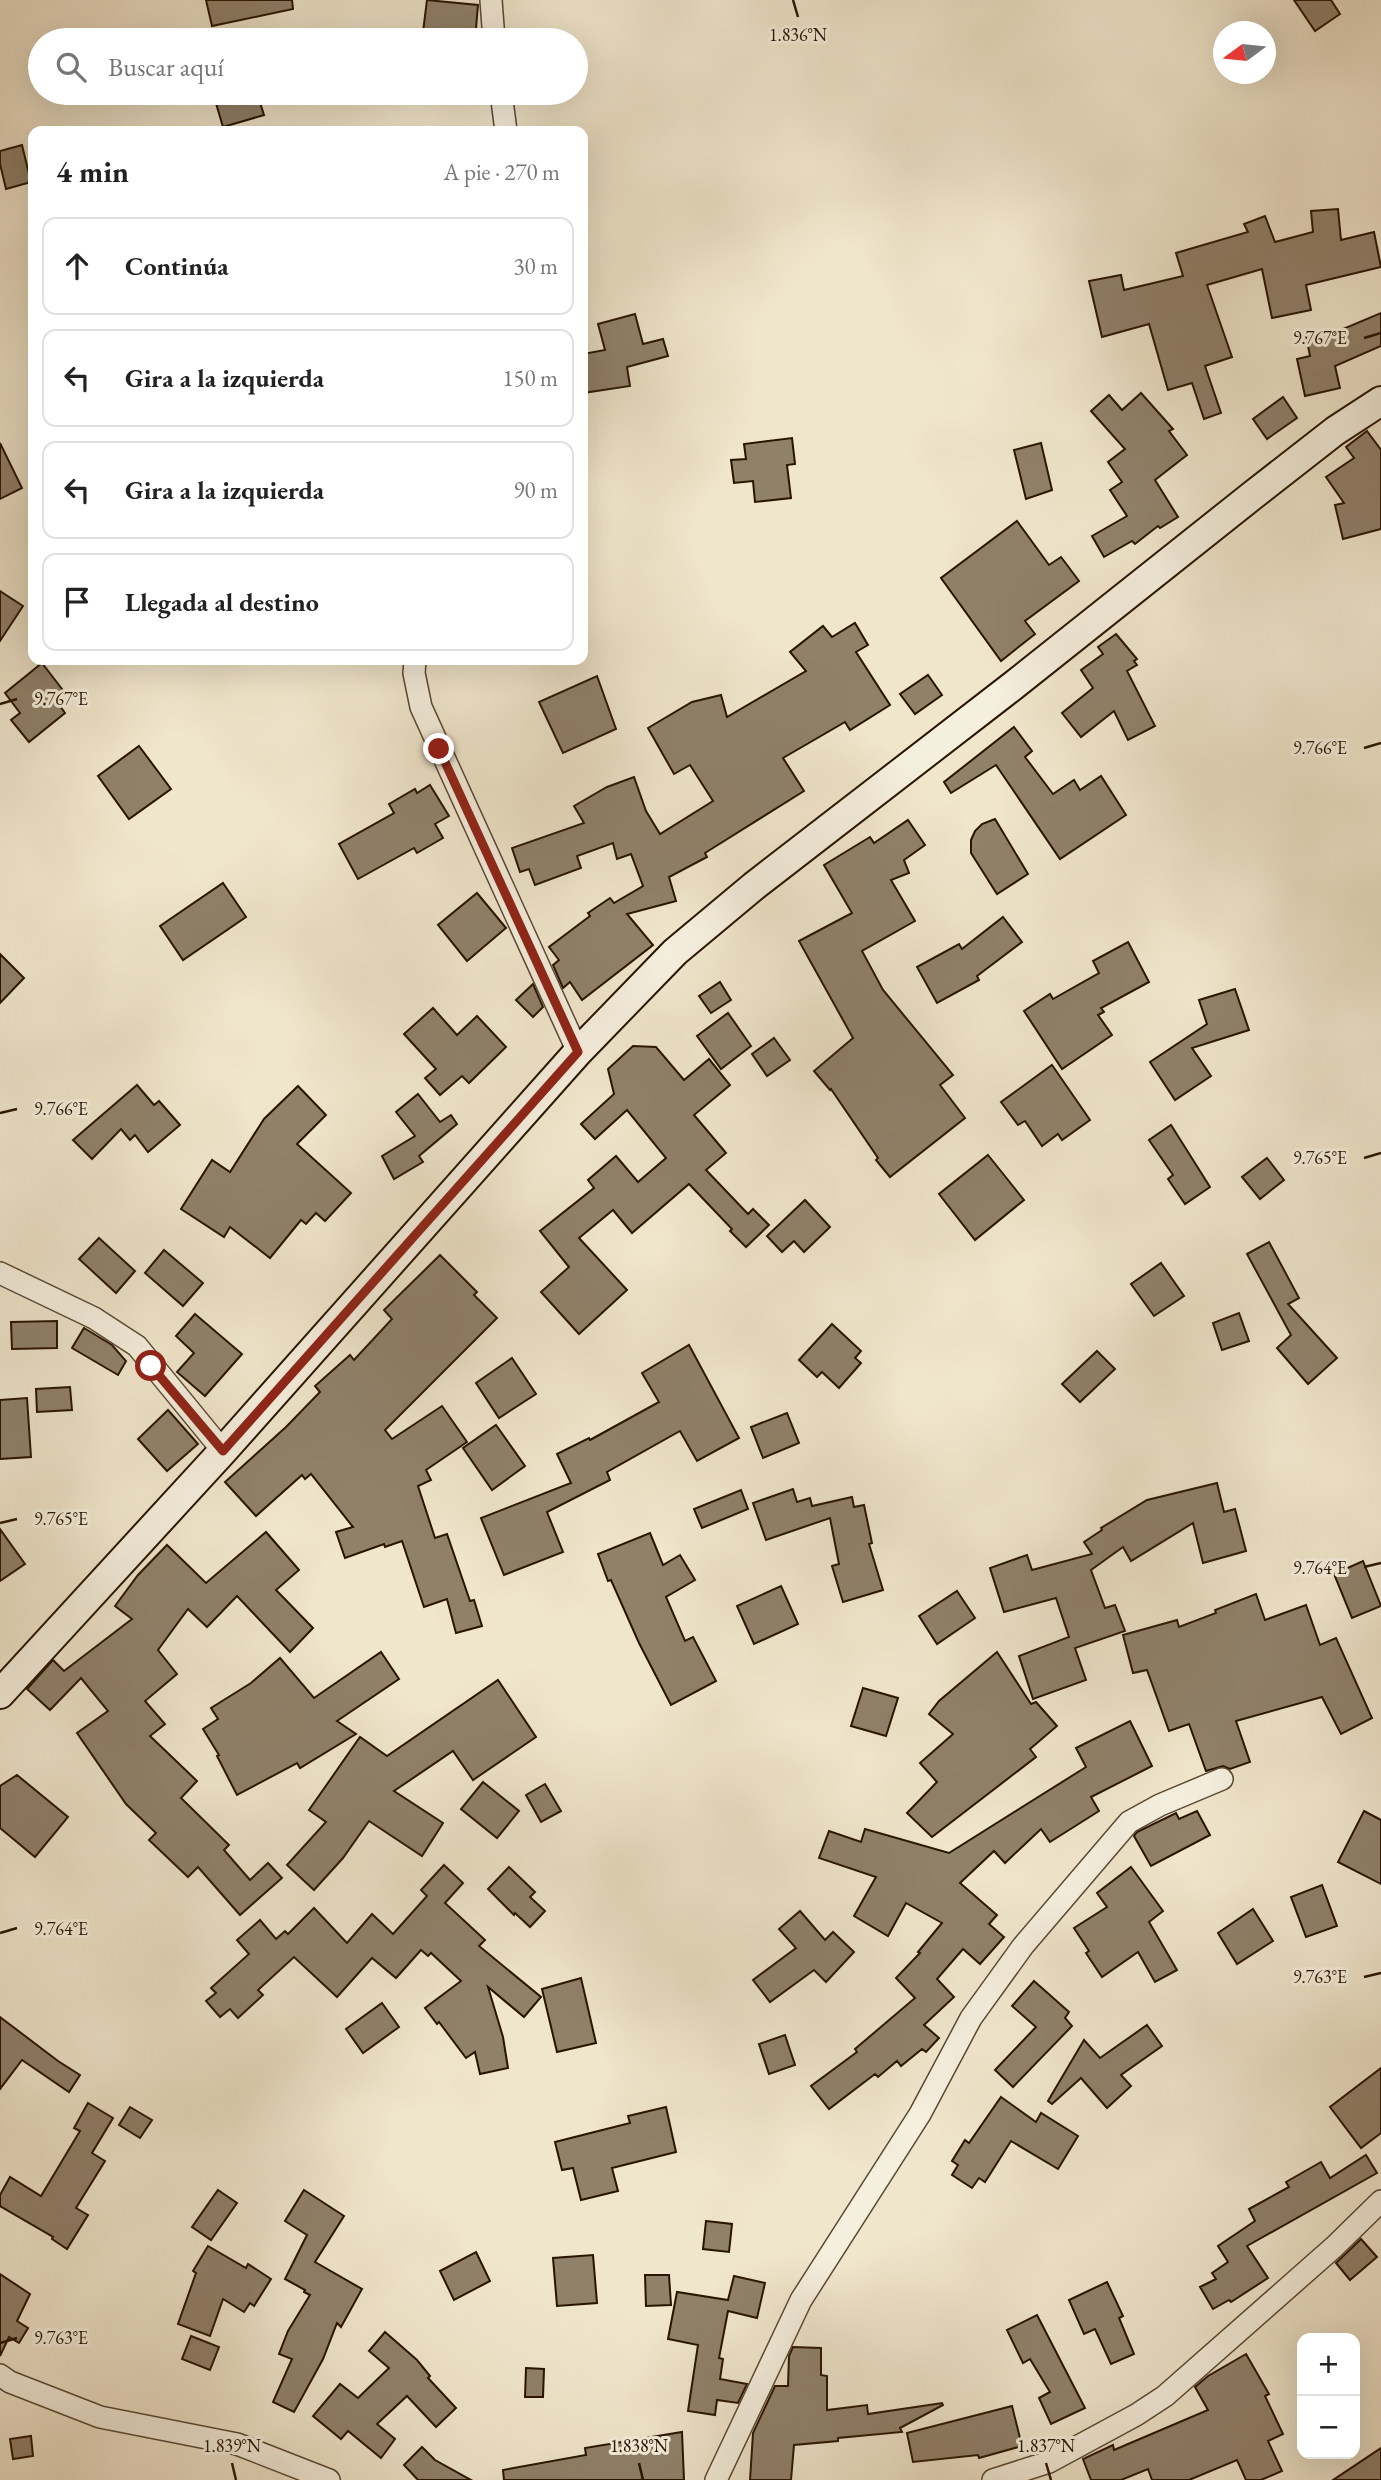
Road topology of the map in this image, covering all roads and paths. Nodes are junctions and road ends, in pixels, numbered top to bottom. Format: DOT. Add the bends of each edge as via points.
graph roads {
  1 [pos="491,0"];
  2 [pos="493,28"];
  3 [pos="503,105"];
  4 [pos="505,126"];
  5 [pos="1381,401"];
  6 [pos="415,665"];
  7 [pos="578,1052"];
  8 [pos="0,1273"];
  9 [pos="223,1451"];
  10 [pos="0,1694"];
  11 [pos="1222,1779"];
  12 [pos="1381,2201"];
  13 [pos="0,2375"];
  14 [pos="329,2480"];
  15 [pos="716,2480"];
  16 [pos="993,2480"];
  1 -- 2 [label="street"];
  3 -- 4 [label="street"];
  5 -- 7 [label="main road" via="1335,431 754,886 675,952"];
  6 -- 7 [label="street" via="421,707"];
  7 -- 9 [label="main road"];
  8 -- 9 [label="street" via="94,1318 137,1346"];
  9 -- 10 [label="main road"];
  11 -- 15 [label="street" via="1129,1822 1001,1976 801,2300"];
  12 -- 16 [label="street" via="1166,2396 1049,2462"];
  13 -- 14 [label="street" via="100,2417 237,2444"];
}
